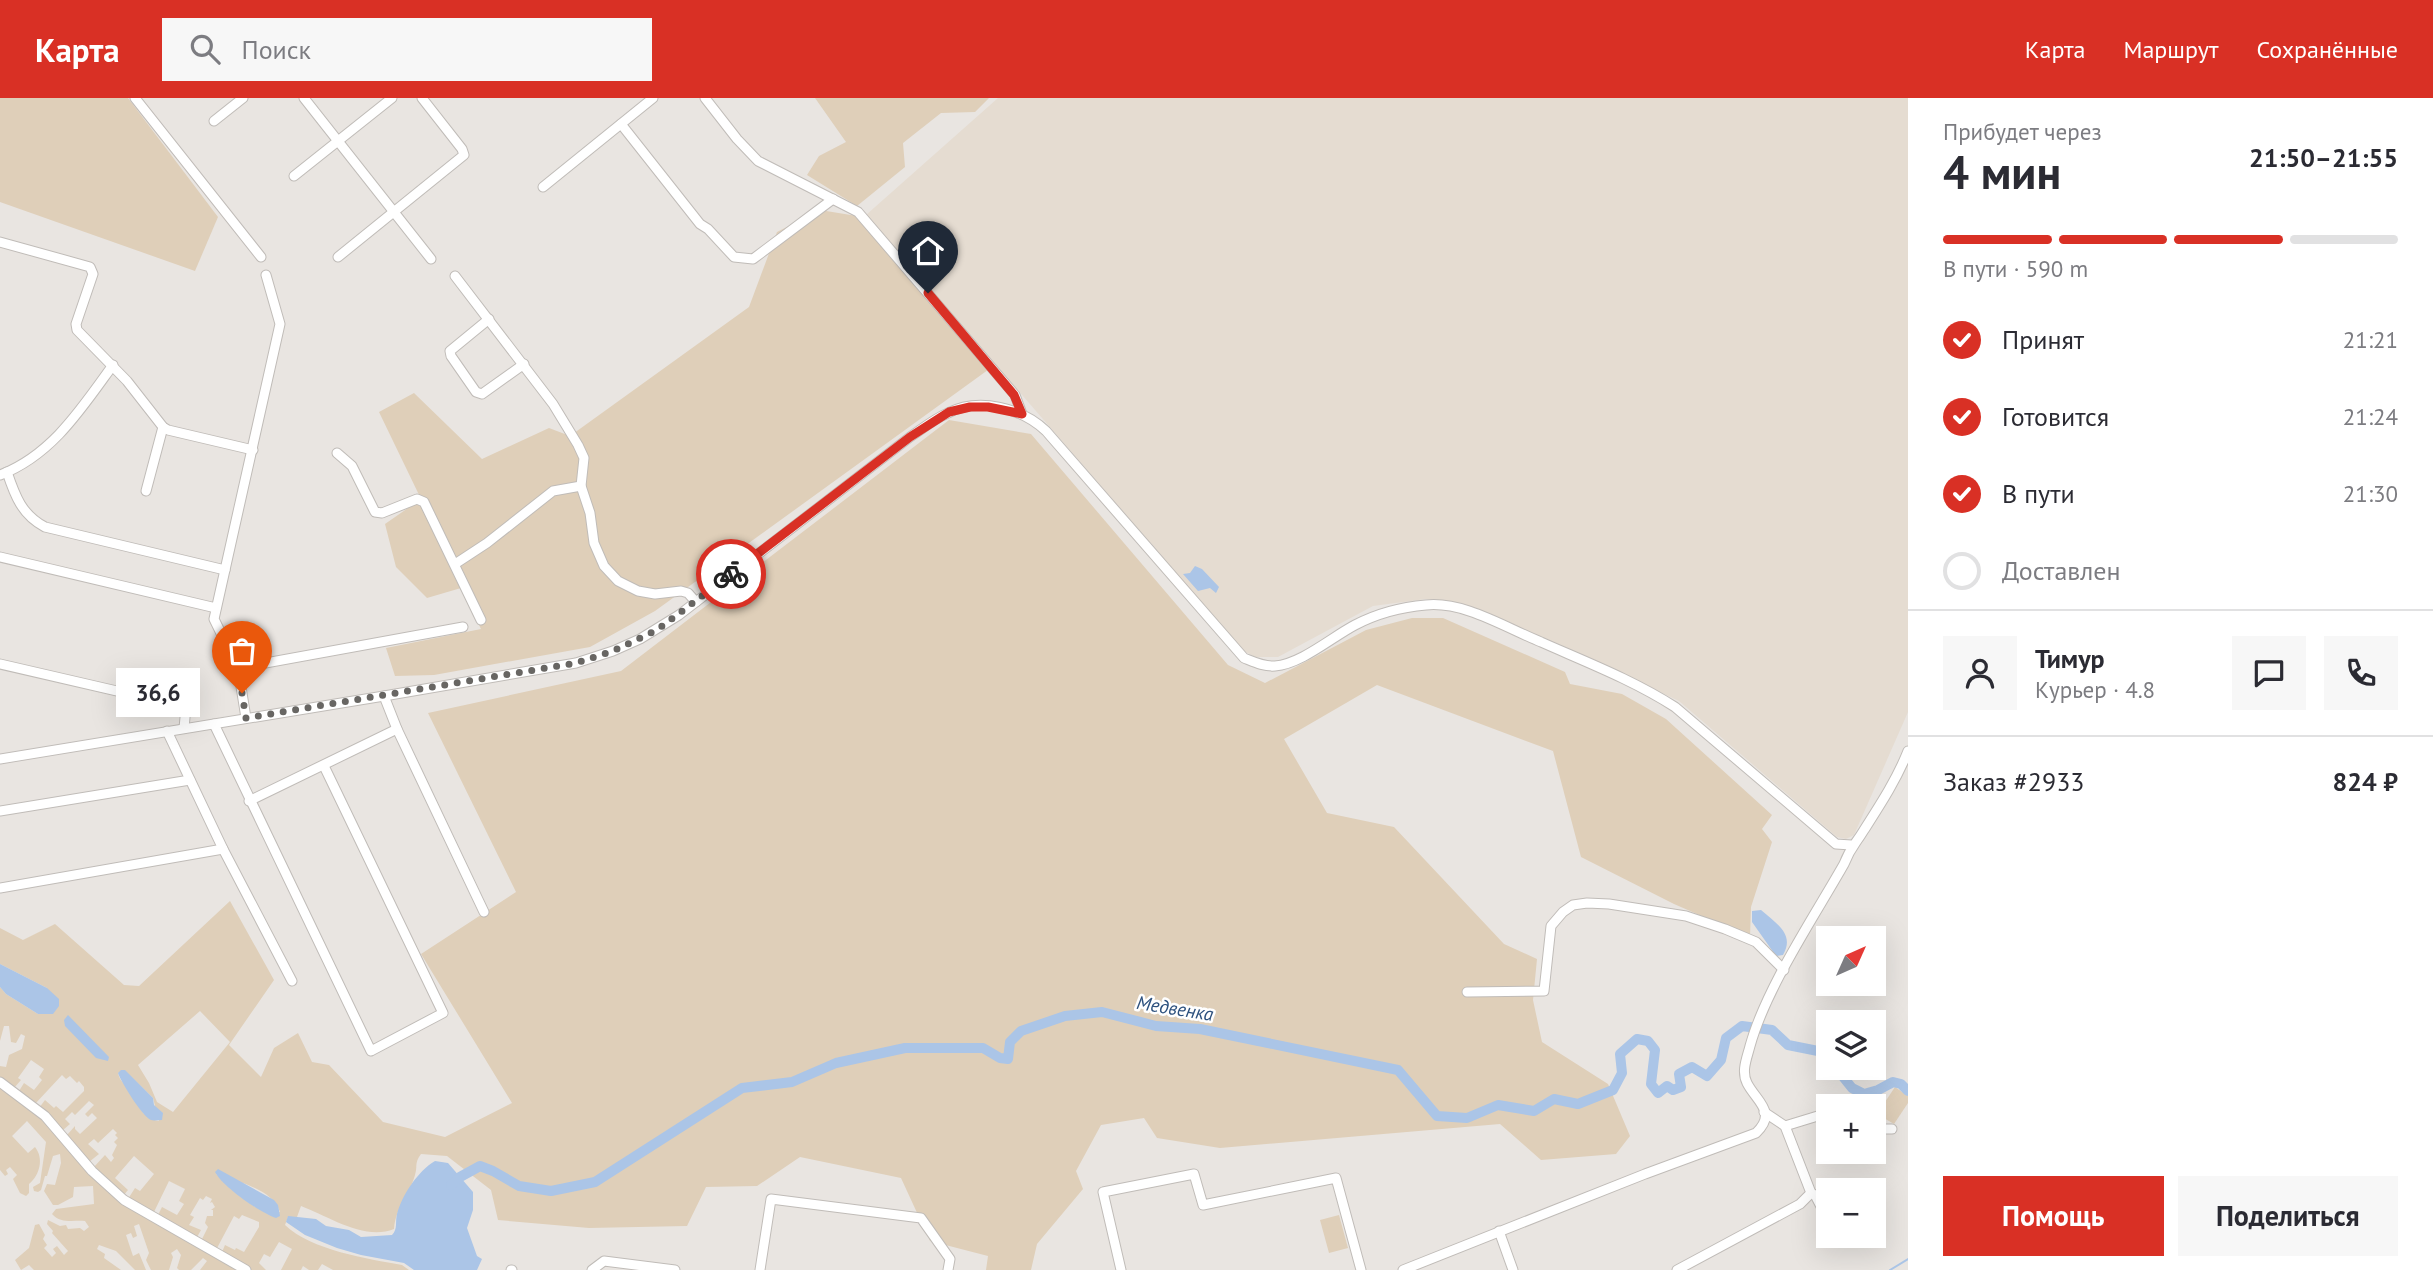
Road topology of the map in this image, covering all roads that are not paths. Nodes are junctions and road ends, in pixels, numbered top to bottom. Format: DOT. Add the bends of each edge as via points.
graph roads {
  1 [pos="135,98"];
  2 [pos="243,98"];
  3 [pos="304,98"];
  4 [pos="392,98"];
  5 [pos="422,98"];
  6 [pos="653,98"];
  7 [pos="705,98"];
  8 [pos="214,121"];
  9 [pos="621,124"];
  10 [pos="338,141"];
  11 [pos="294,176"];
  12 [pos="543,187"];
  13 [pos="833,199"];
  14 [pos="394,212"];
  15 [pos="0,242"];
  16 [pos="261,257"];
  17 [pos="338,257"];
  18 [pos="431,258"];
  19 [pos="266,275"];
  20 [pos="455,276"];
  21 [pos="489,319"];
  22 [pos="524,365"];
  23 [pos="113,366"];
  24 [pos="1022,414"];
  25 [pos="163,427"];
  26 [pos="253,450"];
  27 [pos="337,453"];
  28 [pos="4,474"];
  29 [pos="581,486"];
  30 [pos="146,491"];
  31 [pos="0,558"];
  32 [pos="455,564"];
  33 [pos="225,570"];
  34 [pos="696,602"];
  35 [pos="216,608"];
  36 [pos="481,620"];
  37 [pos="463,627"];
  38 [pos="0,664"];
  39 [pos="238,668"];
  40 [pos="384,696"];
  41 [pos="246,718"];
  42 [pos="214,724"];
  43 [pos="184,728"];
  44 [pos="397,729"];
  45 [pos="167,732"];
  46 [pos="1908,751"];
  47 [pos="0,759"];
  48 [pos="324,766"];
  49 [pos="190,780"];
  50 [pos="250,801"];
  51 [pos="0,811"];
  52 [pos="1851,845"];
  53 [pos="223,849"];
  54 [pos="0,888"];
  55 [pos="484,912"];
  56 [pos="1784,970"];
  57 [pos="292,981"];
  58 [pos="1467,992"];
  59 [pos="0,1082"];
  60 [pos="1764,1112"];
  61 [pos="1816,1117"];
  62 [pos="1785,1126"];
  63 [pos="1886,1129"];
  64 [pos="1892,1129"];
  65 [pos="1811,1193"];
  66 [pos="1816,1197"];
  67 [pos="1499,1231"];
  68 [pos="246,1270"];
  69 [pos="592,1270"];
  70 [pos="675,1270"];
  71 [pos="760,1270"];
  72 [pos="948,1270"];
  73 [pos="1121,1270"];
  74 [pos="1361,1270"];
  75 [pos="1402,1270"];
  76 [pos="1513,1270"];
  77 [pos="1677,1270"];
  1 -- 16 [label="street"];
  2 -- 8 [label="street"];
  3 -- 10 [label="street"];
  4 -- 10 [label="street"];
  5 -- 14 [label="street" via="464,155"];
  6 -- 9 [label="street"];
  7 -- 13 [label="street" via="758,161"];
  9 -- 12 [label="street"];
  9 -- 13 [label="street" via="699,224 734,257 753,259"];
  10 -- 11 [label="street"];
  10 -- 14 [label="street"];
  13 -- 24 [label="street" via="858,212 1014,395"];
  14 -- 17 [label="street"];
  14 -- 18 [label="street"];
  15 -- 23 [label="street" via="90,267 93,274 76,324"];
  19 -- 26 [label="street" via="280,324"];
  20 -- 21 [label="street"];
  21 -- 22 [label="street"];
  21 -- 22 [label="street" via="450,351 476,393 482,394"];
  22 -- 29 [label="street" via="584,458"];
  23 -- 25 [label="street"];
  23 -- 28 [label="street" via="60,435"];
  24 -- 34 [label="street" via="988,407 949,412"];
  24 -- 52 [label="street" via="1046,431 1244,658 1276,666 1387,612 1445,604 1662,698 1836,844"];
  25 -- 26 [label="street"];
  25 -- 30 [label="street"];
  26 -- 33 [label="street"];
  27 -- 32 [label="street" via="352,466 375,512 417,499 424,502"];
  28 -- 33 [label="street" via="19,504 45,527"];
  29 -- 32 [label="street" via="554,491"];
  29 -- 34 [label="street" via="594,543 604,566 618,581 655,594 688,593"];
  31 -- 35 [label="street"];
  32 -- 36 [label="street"];
  33 -- 35 [label="street"];
  34 -- 40 [label="street" via="640,639 576,663"];
  35 -- 39 [label="street" via="214,619"];
  37 -- 39 [label="street"];
  38 -- 43 [label="street" via="186,707"];
  39 -- 41 [label="street"];
  40 -- 41 [label="street"];
  40 -- 44 [label="street"];
  41 -- 42 [label="street"];
  42 -- 43 [label="street"];
  42 -- 50 [label="street"];
  43 -- 45 [label="street"];
  44 -- 48 [label="street"];
  44 -- 55 [label="street"];
  45 -- 47 [label="street"];
  45 -- 49 [label="street"];
  46 -- 52 [label="street" via="1859,839"];
  48 -- 50 [label="street"];
  48 -- 50 [label="street" via="443,1013 371,1051"];
  49 -- 51 [label="street"];
  49 -- 53 [label="street"];
  52 -- 56 [label="street"];
  53 -- 54 [label="street"];
  53 -- 57 [label="street"];
  56 -- 58 [label="street" via="1756,942 1725,929 1686,916 1587,903 1573,905 1551,926 1544,990"];
  56 -- 60 [label="street" via="1760,1017 1744,1068 1746,1082 1762,1101"];
  59 -- 68 [label="street" via="45,1116 124,1200"];
  60 -- 62 [label="street"];
  60 -- 67 [label="street" via="1763,1126 1756,1133"];
  61 -- 62 [label="street"];
  62 -- 65 [label="street"];
  63 -- 64 [label="street"];
  65 -- 66 [label="street"];
  65 -- 77 [label="street" via="1800,1205"];
  67 -- 75 [label="street"];
  67 -- 76 [label="street"];
  69 -- 70 [label="street" via="604,1261"];
  71 -- 72 [label="street" via="771,1199 921,1218 950,1259"];
  73 -- 74 [label="street" via="1103,1192 1194,1174 1203,1205 1336,1178"];
}
